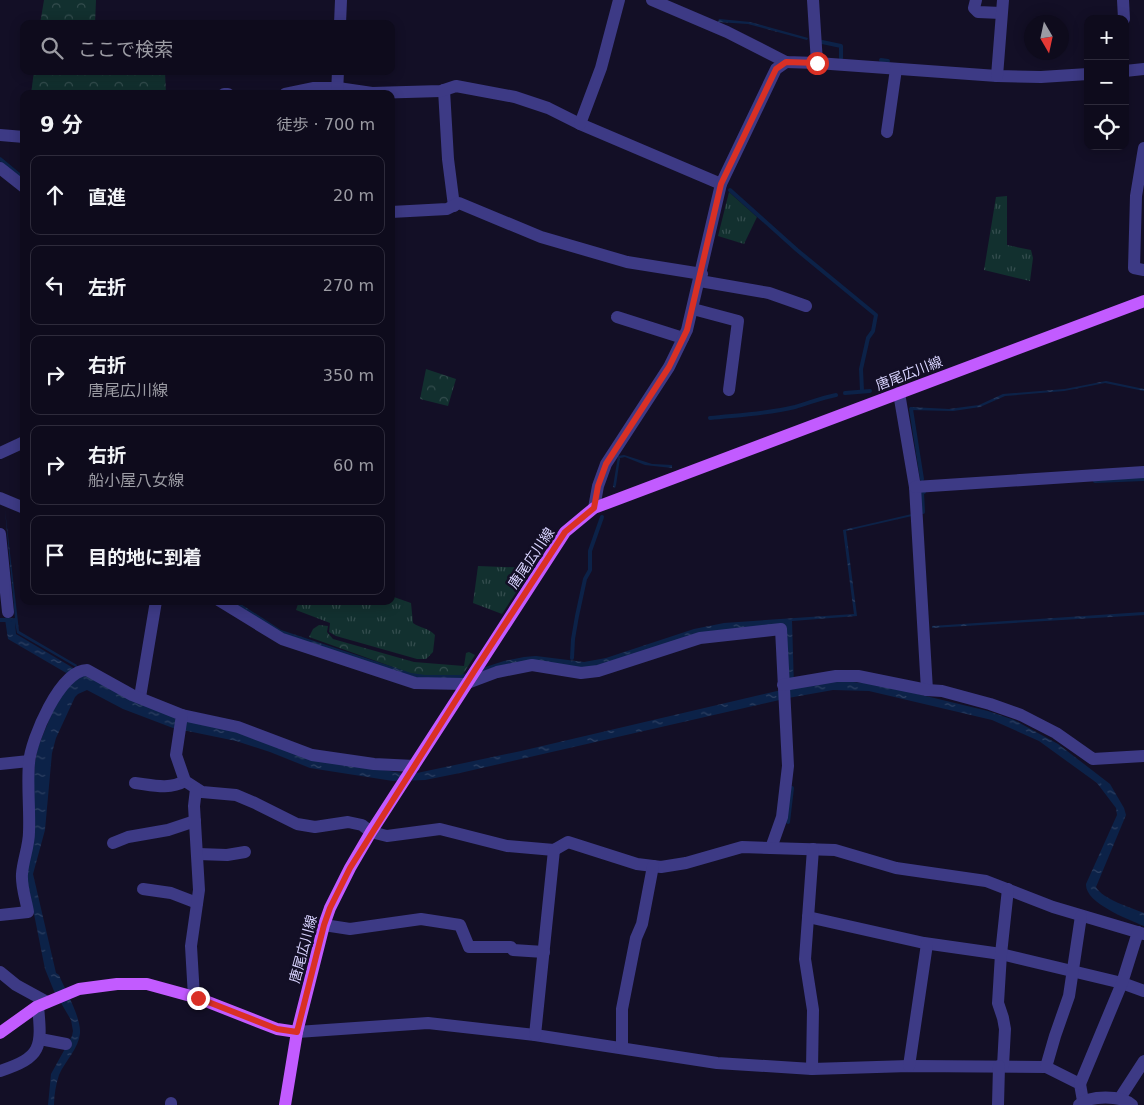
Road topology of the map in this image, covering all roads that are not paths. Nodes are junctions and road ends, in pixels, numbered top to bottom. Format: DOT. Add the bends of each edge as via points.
graph roads {
  1 [pos="341,0"];
  2 [pos="619,0"];
  3 [pos="652,0"];
  4 [pos="813,0"];
  5 [pos="976,0"];
  6 [pos="1003,0"];
  7 [pos="1123,0"];
  8 [pos="1001,13"];
  9 [pos="1124,15"];
  10 [pos="340,20"];
  11 [pos="786,62"];
  12 [pos="817,63"];
  13 [pos="896,69"];
  14 [pos="1144,69"];
  15 [pos="1129,70"];
  16 [pos="1084,74"];
  17 [pos="338,75"];
  18 [pos="997,76"];
  19 [pos="305,90"];
  20 [pos="329,90"];
  21 [pos="337,90"];
  22 [pos="444,90"];
  23 [pos="395,92"];
  24 [pos="580,124"];
  25 [pos="888,132"];
  26 [pos="0,135"];
  27 [pos="20,137"];
  28 [pos="1144,148"];
  29 [pos="0,168"];
  30 [pos="20,184"];
  31 [pos="721,184"];
  32 [pos="1141,186"];
  33 [pos="454,206"];
  34 [pos="395,212"];
  35 [pos="1144,270"];
  36 [pos="701,277"];
  37 [pos="1144,301"];
  38 [pos="806,306"];
  39 [pos="693,309"];
  40 [pos="618,317"];
  41 [pos="683,338"];
  42 [pos="729,390"];
  43 [pos="899,393"];
  44 [pos="20,444"];
  45 [pos="0,453"];
  46 [pos="1144,472"];
  47 [pos="916,487"];
  48 [pos="0,498"];
  49 [pos="20,506"];
  50 [pos="594,508"];
  51 [pos="0,534"];
  52 [pos="155,605"];
  53 [pos="226,605"];
  54 [pos="8,612"];
  55 [pos="470,678"];
  56 [pos="927,690"];
  57 [pos="784,691"];
  58 [pos="140,697"];
  59 [pos="181,721"];
  60 [pos="1144,756"];
  61 [pos="29,761"];
  62 [pos="0,764"];
  63 [pos="409,773"];
  64 [pos="185,781"];
  65 [pos="134,783"];
  66 [pos="196,789"];
  67 [pos="195,821"];
  68 [pos="371,832"];
  69 [pos="114,843"];
  70 [pos="771,848"];
  71 [pos="814,848"];
  72 [pos="554,850"];
  73 [pos="245,852"];
  74 [pos="198,854"];
  75 [pos="653,866"];
  76 [pos="143,889"];
  77 [pos="1008,889"];
  78 [pos="197,903"];
  79 [pos="0,915"];
  80 [pos="1081,916"];
  81 [pos="808,917"];
  82 [pos="324,925"];
  83 [pos="1141,933"];
  84 [pos="927,944"];
  85 [pos="544,952"];
  86 [pos="1000,954"];
  87 [pos="1072,971"];
  88 [pos="0,972"];
  89 [pos="1122,983"];
  90 [pos="1144,991"];
  91 [pos="194,997"];
  92 [pos="53,1000"];
  93 [pos="0,1032"];
  94 [pos="297,1032"];
  95 [pos="536,1035"];
  96 [pos="40,1039"];
  97 [pos="66,1044"];
  98 [pos="622,1048"];
  99 [pos="1144,1061"];
  100 [pos="909,1066"];
  101 [pos="1001,1066"];
  102 [pos="1046,1066"];
  103 [pos="812,1069"];
  104 [pos="0,1071"];
  105 [pos="1080,1084"];
  106 [pos="1120,1098"];
  107 [pos="1081,1103"];
  108 [pos="285,1105"];
  109 [pos="998,1105"];
  110 [pos="1133,1105"];
  1 -- 10 [label="street"];
  2 -- 24 [label="street" via="601,68"];
  3 -- 11 [label="street"];
  4 -- 12 [label="street"];
  5 -- 8 [label="street" via="974,8 978,12"];
  6 -- 8 [label="street"];
  7 -- 9 [label="street"];
  8 -- 18 [label="street"];
  11 -- 12 [label="street"];
  11 -- 31 [label="street" via="776,69"];
  12 -- 13 [label="street"];
  13 -- 18 [label="street"];
  13 -- 25 [label="street"];
  14 -- 15 [label="street"];
  16 -- 18 [label="street"];
  17 -- 21 [label="street"];
  19 -- 20 [label="street"];
  22 -- 23 [label="street"];
  22 -- 24 [label="street" via="456,86 515,97 548,108"];
  22 -- 33 [label="street"];
  24 -- 31 [label="street"];
  26 -- 27 [label="street"];
  28 -- 32 [label="street"];
  29 -- 30 [label="street"];
  31 -- 36 [label="street"];
  32 -- 35 [label="street" via="1136,196 1134,268"];
  33 -- 34 [label="street" via="447,210"];
  33 -- 36 [label="street" via="459,203 541,237 627,262"];
  36 -- 38 [label="street" via="769,293"];
  36 -- 39 [label="street"];
  37 -- 43 [label="main road, 唐尾広川線"];
  39 -- 41 [label="street"];
  39 -- 42 [label="street" via="738,321"];
  40 -- 41 [label="street"];
  41 -- 50 [label="street" via="669,367 606,464"];
  43 -- 47 [label="street"];
  43 -- 50 [label="main road, 唐尾広川線"];
  44 -- 45 [label="street"];
  46 -- 47 [label="street"];
  47 -- 56 [label="street"];
  48 -- 49 [label="street"];
  50 -- 55 [label="main road, 唐尾広川線" via="565,532"];
  51 -- 54 [label="street"];
  52 -- 58 [label="street"];
  53 -- 55 [label="street" via="282,640 415,683"];
  55 -- 57 [label="street" via="532,666 581,673 598,671 700,638 780,629"];
  55 -- 63 [label="main road, 唐尾広川線"];
  56 -- 57 [label="street" via="858,676 836,676"];
  56 -- 60 [label="street" via="942,691 1021,715 1056,733 1093,759"];
  57 -- 70 [label="street" via="788,766 782,818"];
  58 -- 59 [label="street"];
  58 -- 61 [label="street" via="87,670 74,674 59,688 36,735"];
  59 -- 63 [label="street" via="238,727 312,755"];
  59 -- 64 [label="street" via="176,755"];
  61 -- 62 [label="street"];
  61 -- 79 [label="street" via="29,835 21,875 28,912"];
  63 -- 68 [label="main road, 唐尾広川線"];
  64 -- 65 [label="street" via="177,786"];
  64 -- 66 [label="street"];
  66 -- 67 [label="street"];
  66 -- 68 [label="street" via="236,795 297,824 315,827 348,822 362,825"];
  67 -- 69 [label="street"];
  67 -- 74 [label="street"];
  68 -- 72 [label="street" via="387,836 440,829 507,846"];
  68 -- 82 [label="main road, 唐尾広川線"];
  70 -- 71 [label="street"];
  70 -- 75 [label="street" via="742,848 686,863"];
  71 -- 77 [label="street" via="835,850 896,868 986,881"];
  71 -- 81 [label="street"];
  72 -- 75 [label="street" via="568,842"];
  72 -- 85 [label="street"];
  73 -- 74 [label="street"];
  74 -- 78 [label="street"];
  75 -- 98 [label="street" via="622,1009"];
  76 -- 78 [label="street" via="171,893"];
  77 -- 80 [label="street"];
  77 -- 86 [label="street"];
  78 -- 91 [label="street" via="191,946"];
  80 -- 83 [label="street"];
  80 -- 87 [label="street"];
  81 -- 84 [label="street"];
  81 -- 103 [label="street" via="805,969 813,1010"];
  82 -- 85 [label="street" via="350,929 422,919 460,925 469,947 511,947 513,950"];
  82 -- 94 [label="main road, 唐尾広川線"];
  83 -- 89 [label="street"];
  84 -- 86 [label="street"];
  84 -- 100 [label="street"];
  85 -- 95 [label="street"];
  86 -- 87 [label="street"];
  86 -- 101 [label="street" via="998,1003 1004,1018"];
  87 -- 89 [label="street"];
  87 -- 102 [label="street" via="1068,996"];
  88 -- 92 [label="street" via="16,985"];
  89 -- 90 [label="street"];
  89 -- 105 [label="street"];
  91 -- 92 [label="main road" via="147,984 117,984 79,989"];
  91 -- 94 [label="main road" via="277,1029"];
  92 -- 93 [label="main road"];
  92 -- 96 [label="street"];
  94 -- 95 [label="street" via="428,1023"];
  94 -- 108 [label="main road, 唐尾広川線"];
  95 -- 98 [label="street"];
  96 -- 97 [label="street"];
  96 -- 104 [label="street" via="34,1055"];
  98 -- 103 [label="street" via="718,1064"];
  99 -- 106 [label="street"];
  100 -- 101 [label="street"];
  100 -- 103 [label="street"];
  101 -- 102 [label="street"];
  101 -- 109 [label="street"];
  102 -- 105 [label="street"];
  105 -- 107 [label="street"];
  106 -- 107 [label="street" via="1092,1099"];
  106 -- 110 [label="street"];
}
